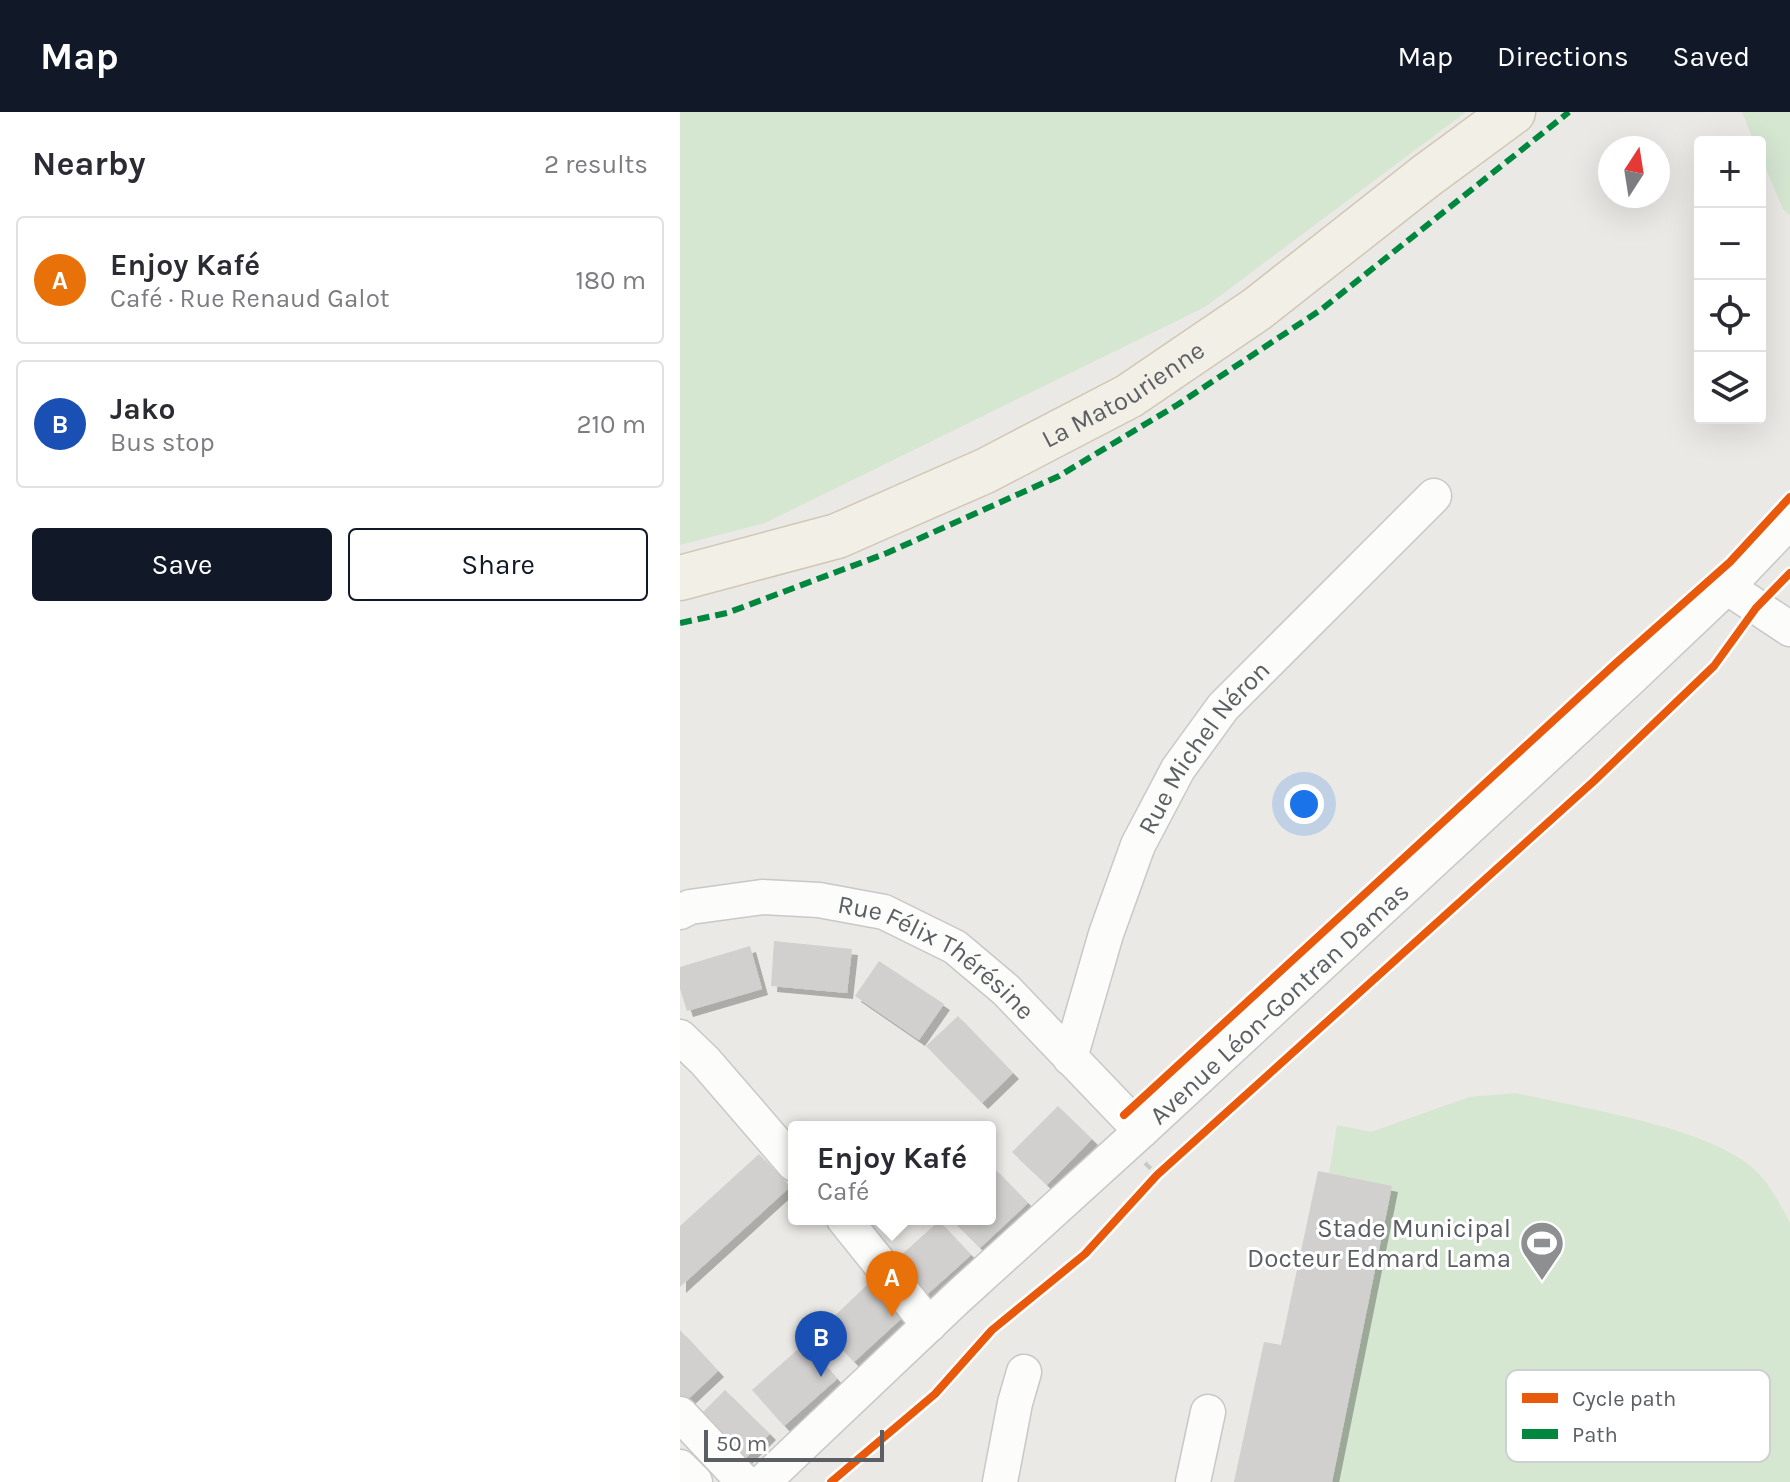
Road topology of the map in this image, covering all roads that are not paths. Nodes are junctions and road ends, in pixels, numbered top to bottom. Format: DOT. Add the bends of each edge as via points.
graph roads {
  1 [pos="1513,112"];
  2 [pos="1434,496"];
  3 [pos="1790,521"];
  4 [pos="680,578"];
  5 [pos="1727,587"];
  6 [pos="1790,629"];
  7 [pos="680,912"];
  8 [pos="680,1037"];
  9 [pos="1070,1058"];
  10 [pos="1141,1131"];
  11 [pos="788,1157"];
  12 [pos="849,1225"];
  13 [pos="929,1325"];
  14 [pos="1024,1372"];
  15 [pos="1208,1412"];
  16 [pos="680,1414"];
  17 [pos="680,1467"];
  18 [pos="695,1482"];
  19 [pos="744,1482"];
  20 [pos="763,1482"];
  21 [pos="1000,1482"];
  22 [pos="1193,1482"];
  1 -- 4 [label="main road, La Matourienne" via="1257,309 1129,396 985,471 837,536"];
  2 -- 9 [label="street, Rue Michel Néron" via="1223,707 1178,769 1138,845"];
  3 -- 5 [label="street, Avenue Léon-Gontran Damas"];
  5 -- 6 [label="street"];
  5 -- 10 [label="street, Avenue Léon-Gontran Damas"];
  7 -- 9 [label="street, Rue Félix Thérésine" via="762,897 884,912 955,947 1006,990"];
  8 -- 11 [label="street"];
  9 -- 10 [label="street, Rue Félix Thérésine"];
  10 -- 13 [label="street, Avenue Léon-Gontran Damas"];
  12 -- 13 [label="street"];
  13 -- 20 [label="street, Avenue Léon-Gontran Damas"];
  14 -- 21 [label="street"];
  15 -- 22 [label="street"];
  16 -- 19 [label="street"];
  17 -- 18 [label="street"];
}
